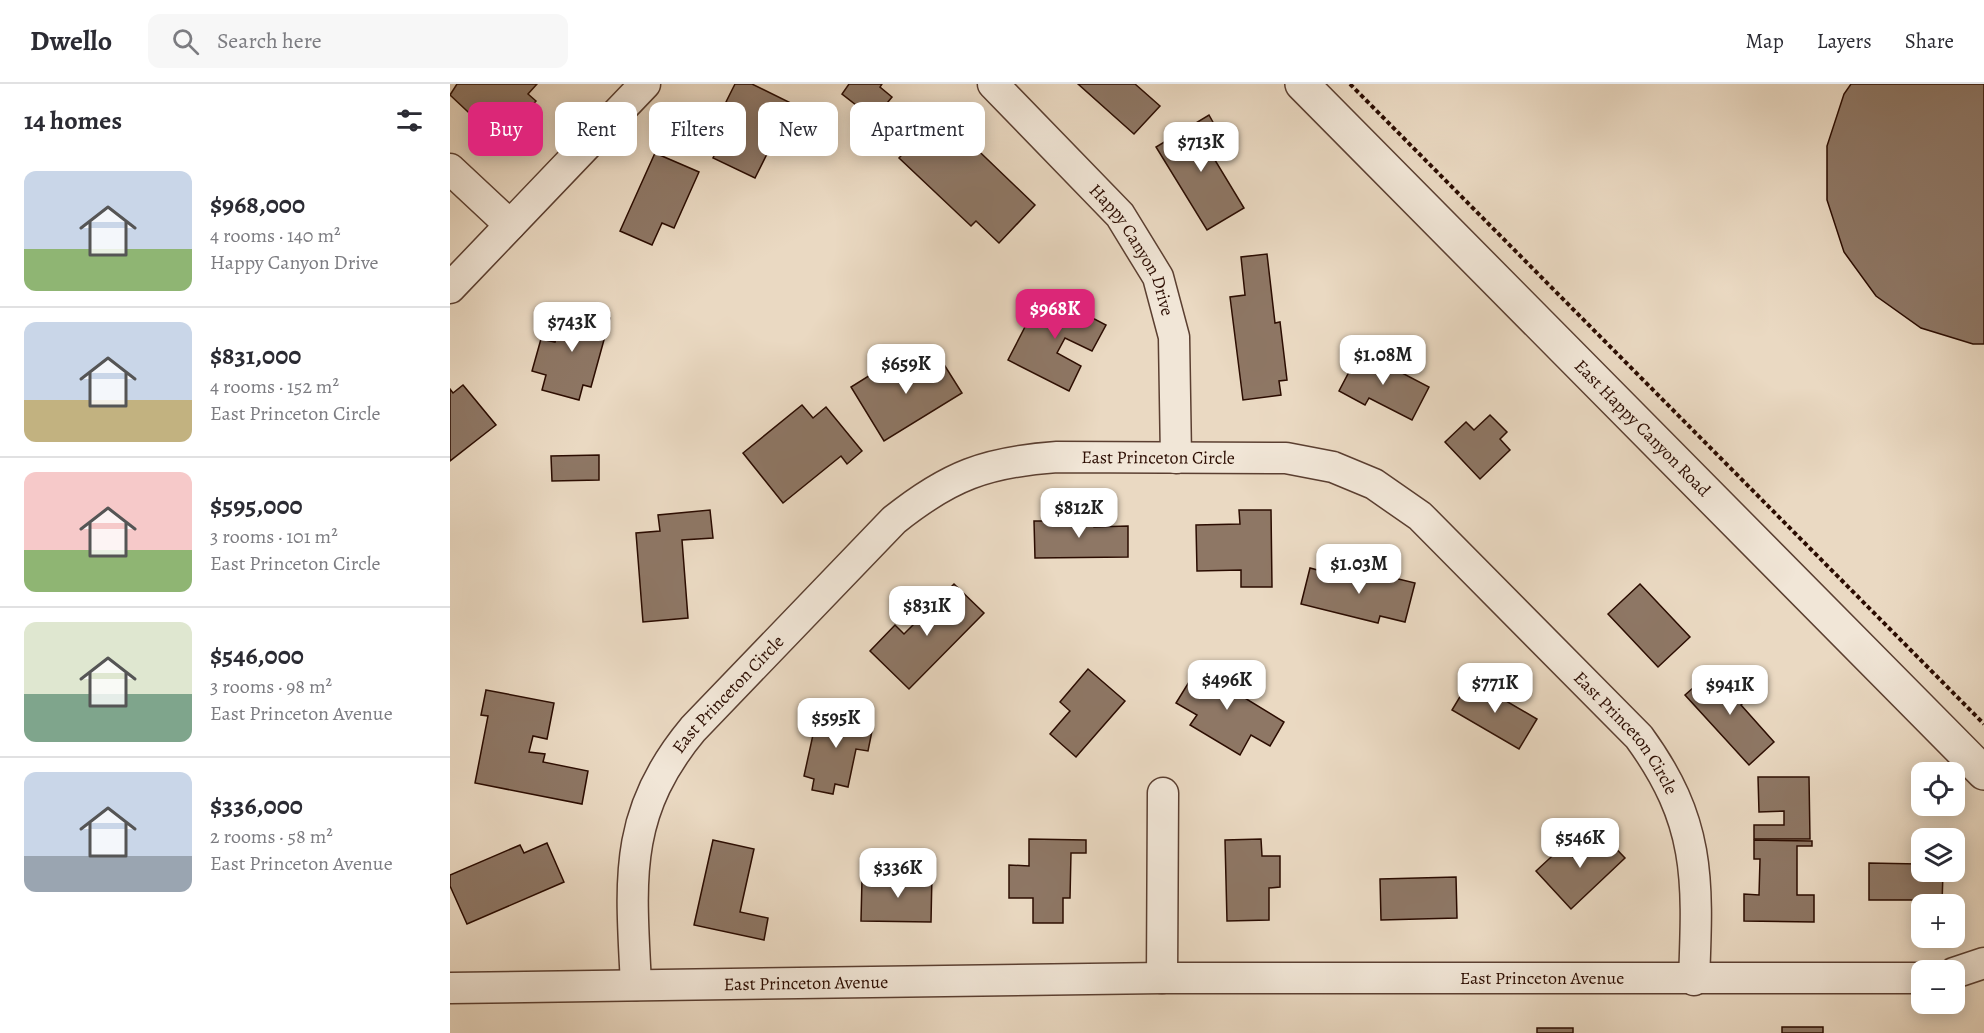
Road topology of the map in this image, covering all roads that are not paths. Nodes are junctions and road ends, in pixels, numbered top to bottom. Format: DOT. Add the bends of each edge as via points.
graph roads {
  1 [pos="645,84"];
  2 [pos="993,84"];
  3 [pos="1302,84"];
  4 [pos="450,169"];
  5 [pos="510,225"];
  6 [pos="450,288"];
  7 [pos="1176,458"];
  8 [pos="1984,773"];
  9 [pos="1163,793"];
  10 [pos="1984,963"];
  11 [pos="1965,969"];
  12 [pos="1162,978"];
  13 [pos="1911,978"];
  14 [pos="1694,980"];
  15 [pos="636,985"];
  16 [pos="450,988"];
  1 -- 5 [label="street"];
  2 -- 7 [label="street, Happy Canyon Drive" via="1120,215 1158,278 1174,337"];
  3 -- 8 [label="street, East Happy Canyon Road"];
  4 -- 5 [label="street"];
  5 -- 6 [label="street"];
  7 -- 14 [label="street, East Princeton Circle" via="1305,460 1374,484 1420,516 1639,737 1662,769 1681,808 1694,860"];
  7 -- 15 [label="street, East Princeton Circle" via="1057,457 979,469 929,492 894,520 671,754 649,797 636,839 631,890"];
  9 -- 12 [label="street"];
  10 -- 11 [label="street"];
  12 -- 14 [label="street, East Princeton Avenue"];
  12 -- 15 [label="street, East Princeton Avenue"];
  13 -- 14 [label="street, East Princeton Avenue"];
  15 -- 16 [label="street, East Princeton Avenue"];
}
